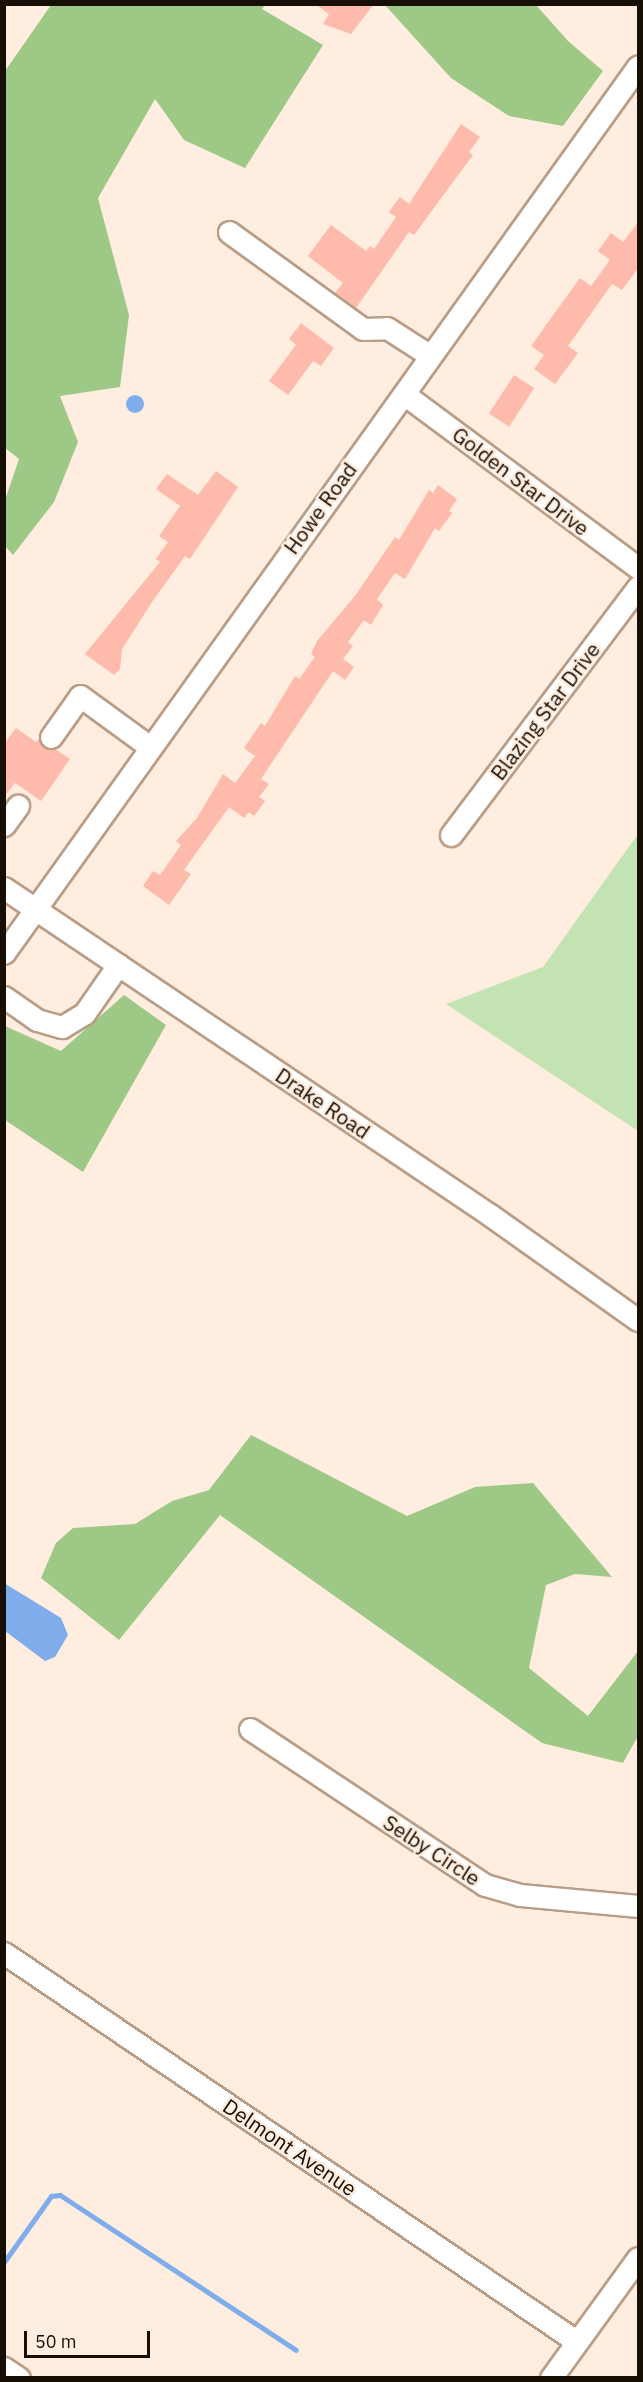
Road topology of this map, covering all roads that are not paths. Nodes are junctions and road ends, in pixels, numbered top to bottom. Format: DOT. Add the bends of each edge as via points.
graph roads {
  1 [pos="639,66"];
  2 [pos="230,232"];
  3 [pos="429,355"];
  4 [pos="404,394"];
  5 [pos="639,568"];
  6 [pos="639,587"];
  7 [pos="51,737"];
  8 [pos="150,747"];
  9 [pos="18,806"];
  10 [pos="4,825"];
  11 [pos="452,835"];
  12 [pos="4,888"];
  13 [pos="36,910"];
  14 [pos="4,952"];
  15 [pos="118,965"];
  16 [pos="4,997"];
  17 [pos="639,1320"];
  18 [pos="250,1730"];
  19 [pos="639,1906"];
  20 [pos="4,1953"];
  21 [pos="639,2258"];
  22 [pos="576,2341"];
  23 [pos="4,2368"];
  24 [pos="19,2378"];
  25 [pos="551,2378"];
  1 -- 3 [label="street, Howe Road"];
  2 -- 3 [label="street" via="363,329 387,328"];
  3 -- 4 [label="street, Howe Road"];
  4 -- 5 [label="street, Golden Star Drive"];
  4 -- 8 [label="street, Howe Road"];
  6 -- 11 [label="street, Blazing Star Drive"];
  7 -- 8 [label="street" via="80,696"];
  8 -- 13 [label="street, Howe Road"];
  9 -- 10 [label="street"];
  12 -- 13 [label="street, Drake Road"];
  13 -- 14 [label="street, Howe Road"];
  13 -- 15 [label="street, Drake Road"];
  15 -- 16 [label="street" via="84,1014 62,1027 37,1020"];
  15 -- 17 [label="street, Drake Road"];
  18 -- 19 [label="street, Selby Circle" via="485,1885 520,1895"];
  20 -- 22 [label="street, Delmont Avenue"];
  21 -- 22 [label="street"];
  22 -- 25 [label="street"];
  23 -- 24 [label="street"];
}
